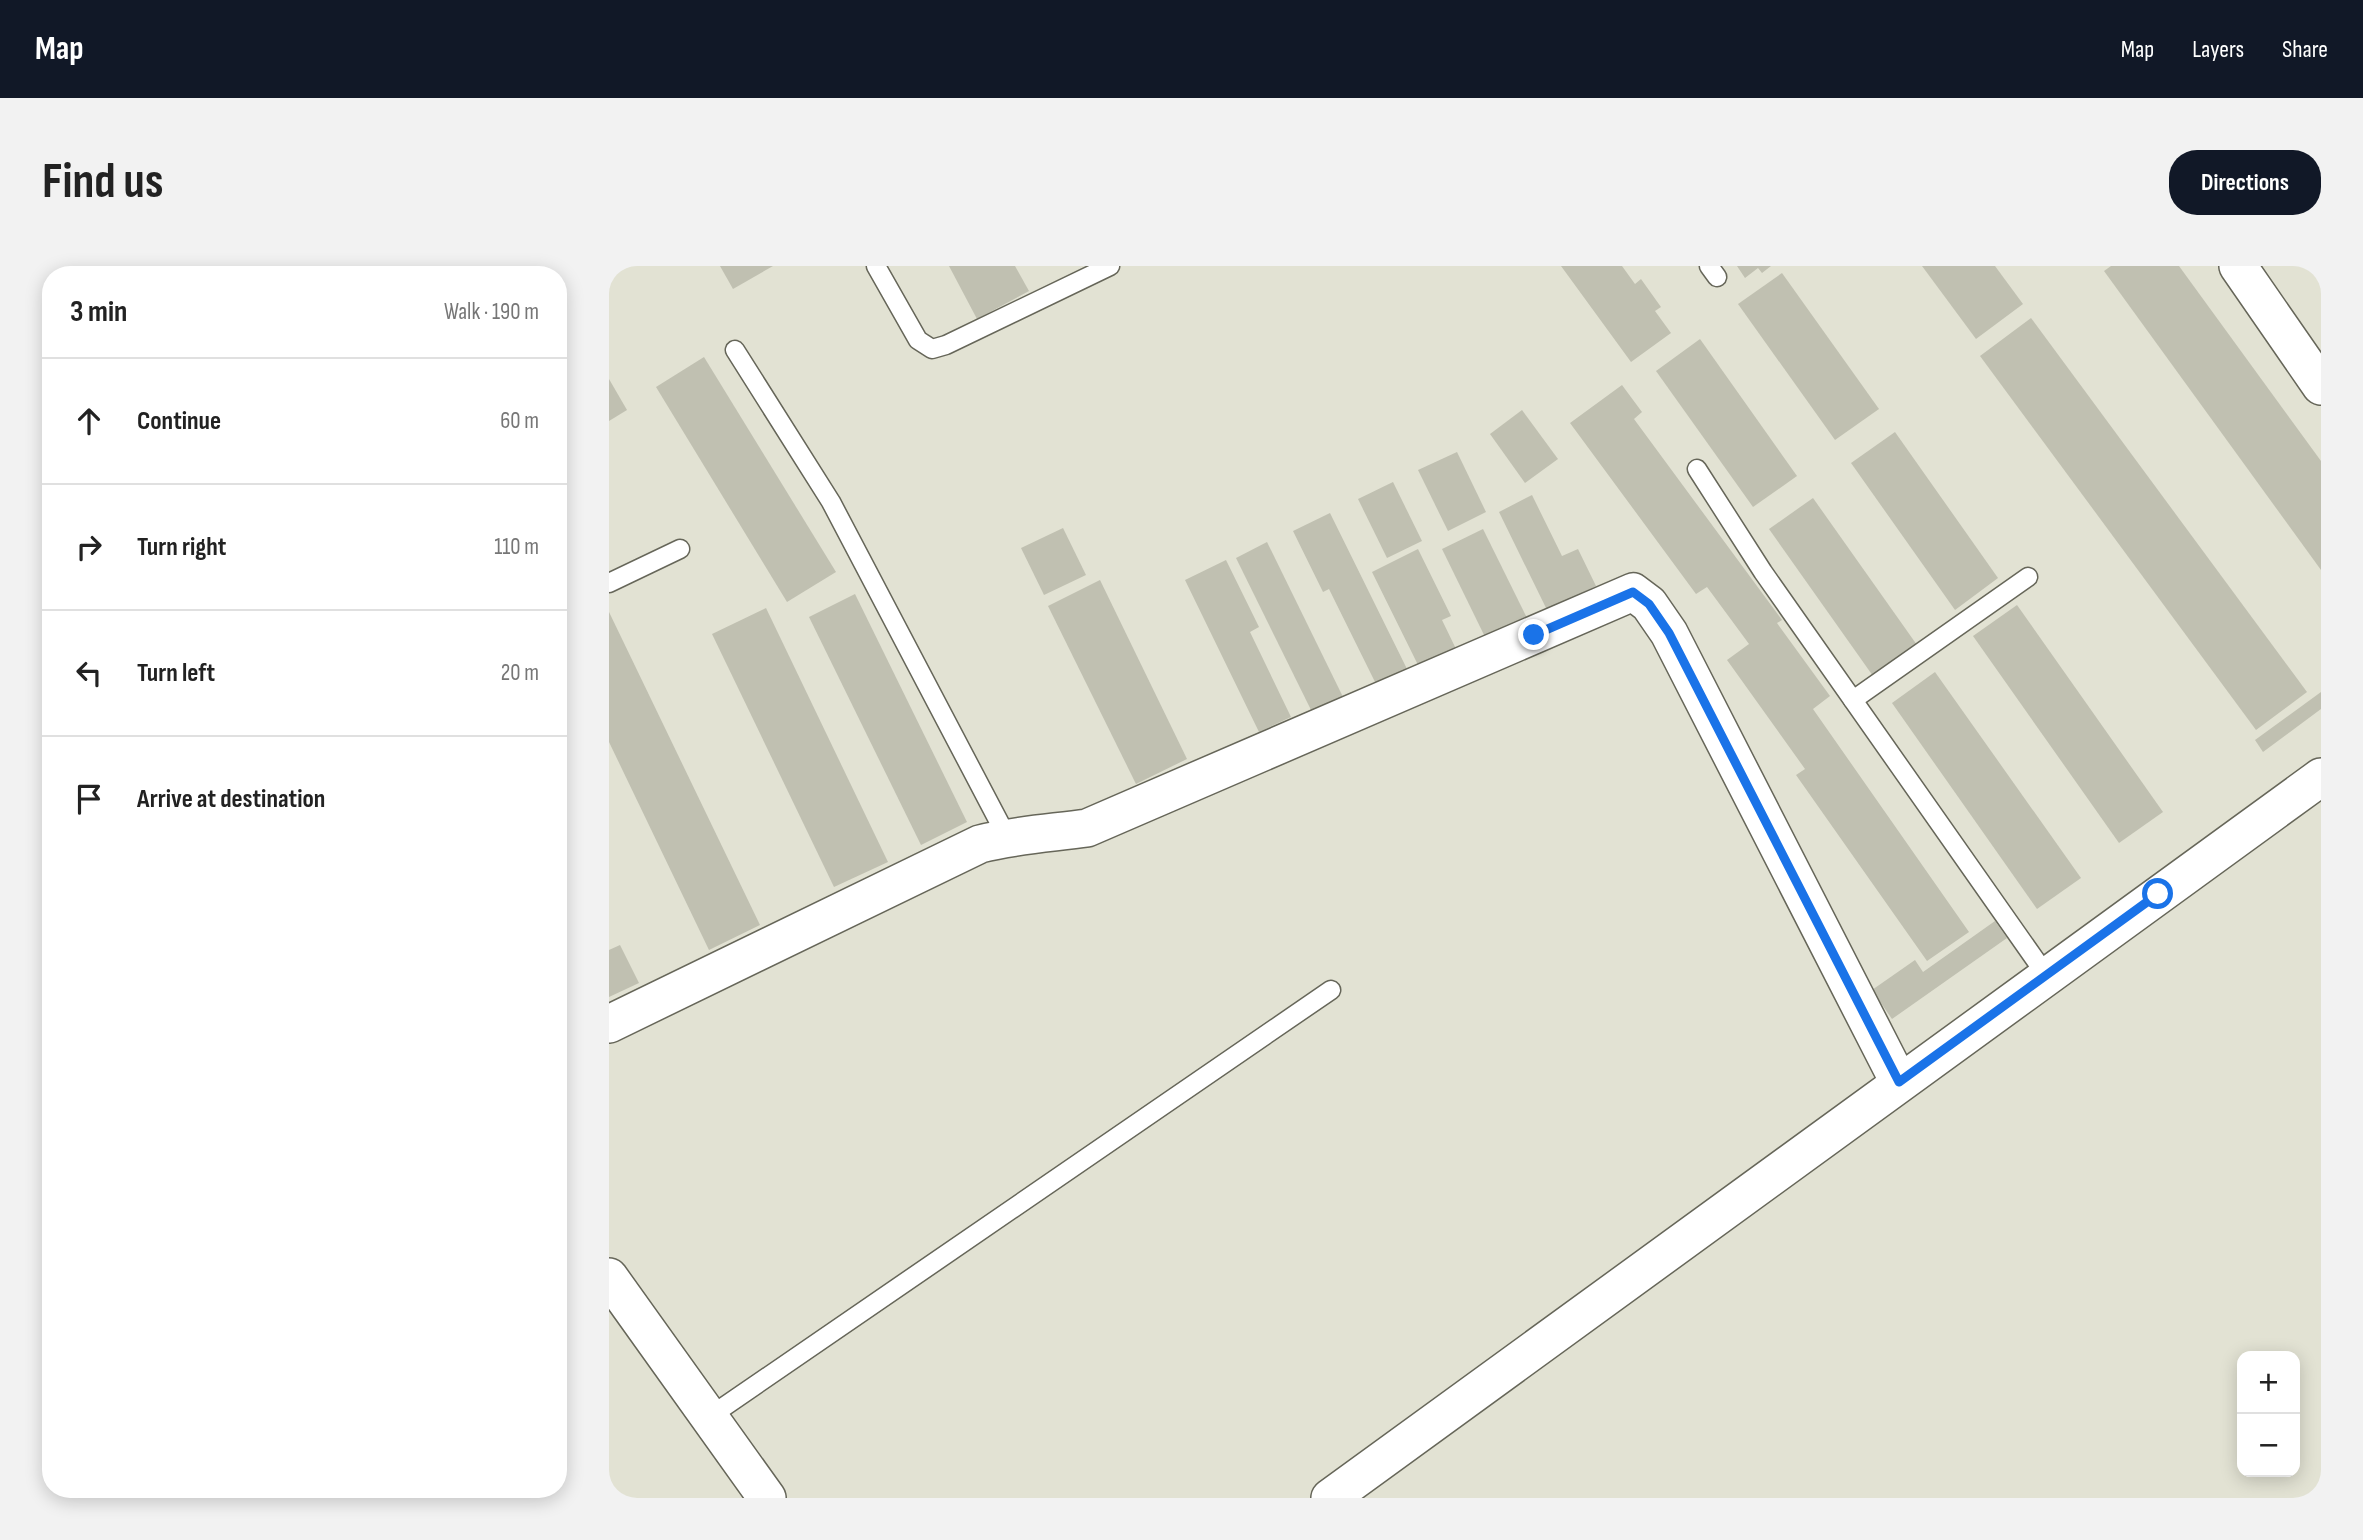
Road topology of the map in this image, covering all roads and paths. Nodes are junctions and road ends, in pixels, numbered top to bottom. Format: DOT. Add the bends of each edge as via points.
graph roads {
  1 [pos="876,266"];
  2 [pos="1110,266"];
  3 [pos="2238,266"];
  4 [pos="735,349"];
  5 [pos="2321,386"];
  6 [pos="1697,469"];
  7 [pos="680,549"];
  8 [pos="2028,577"];
  9 [pos="609,583"];
  10 [pos="1853,700"];
  11 [pos="2321,776"];
  12 [pos="1007,837"];
  13 [pos="2046,975"];
  14 [pos="1331,990"];
  15 [pos="609,1024"];
  16 [pos="1899,1082"];
  17 [pos="609,1277"];
  18 [pos="709,1417"];
  19 [pos="767,1498"];
  20 [pos="1330,1498"];
  1 -- 2 [label="lane" via="918,340 932,349"];
  3 -- 5 [label="street"];
  4 -- 12 [label="lane" via="831,502"];
  6 -- 10 [label="lane"];
  7 -- 9 [label="lane"];
  8 -- 10 [label="lane"];
  10 -- 13 [label="lane"];
  11 -- 13 [label="street"];
  12 -- 15 [label="street" via="980,844"];
  12 -- 16 [label="street" via="1087,828 1633,592 1649,604 1669,633"];
  13 -- 16 [label="street"];
  14 -- 18 [label="lane"];
  16 -- 20 [label="street"];
  17 -- 18 [label="street"];
  18 -- 19 [label="street"];
}
